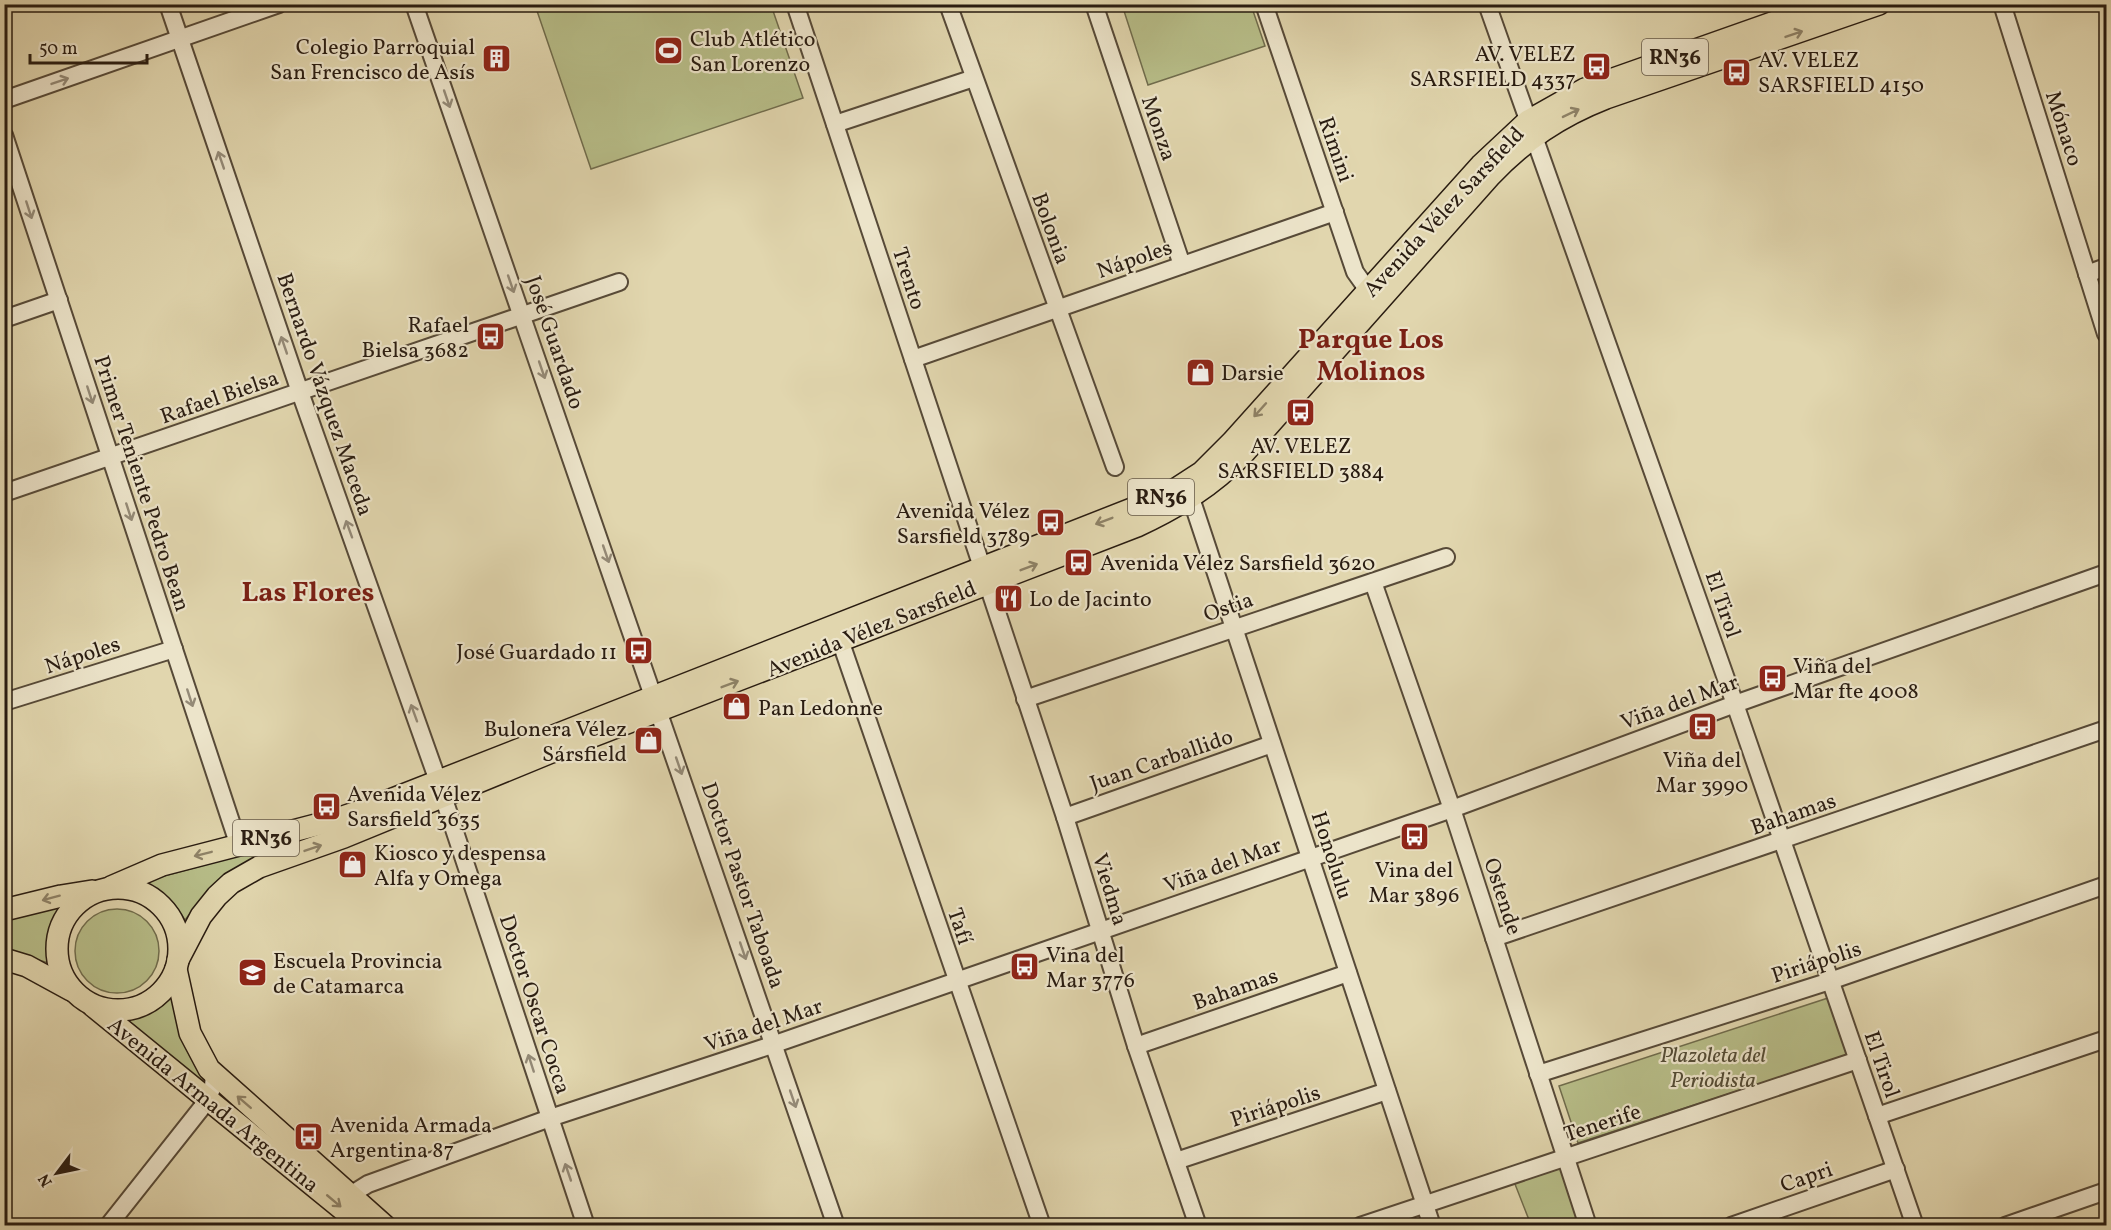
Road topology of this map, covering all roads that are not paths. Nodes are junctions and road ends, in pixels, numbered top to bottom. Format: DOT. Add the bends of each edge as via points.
graph roads {
  1 [pos="168,4"];
  2 [pos="279,4"];
  3 [pos="414,4"];
  4 [pos="795,4"];
  5 [pos="948,4"];
  6 [pos="1094,4"];
  7 [pos="1264,4"];
  8 [pos="1487,4"];
  9 [pos="1826,4"];
  10 [pos="2002,4"];
  11 [pos="1874,5"];
  12 [pos="180,39"];
  13 [pos="974,78"];
  14 [pos="4,100"];
  15 [pos="835,124"];
  16 [pos="1531,128"];
  17 [pos="4,135"];
  18 [pos="1335,212"];
  19 [pos="1182,265"];
  20 [pos="2106,267"];
  21 [pos="2087,274"];
  22 [pos="619,282"];
  23 [pos="1373,297"];
  24 [pos="59,300"];
  25 [pos="1058,309"];
  26 [pos="522,315"];
  27 [pos="4,319"];
  28 [pos="2106,333"];
  29 [pos="913,358"];
  30 [pos="300,392"];
  31 [pos="111,457"];
  32 [pos="1115,467"];
  33 [pos="4,493"];
  34 [pos="1191,498"];
  35 [pos="1446,558"];
  36 [pos="2106,573"];
  37 [pos="984,575"];
  38 [pos="1373,582"];
  39 [pos="1234,628"];
  40 [pos="840,640"];
  41 [pos="174,649"];
  42 [pos="1024,699"];
  43 [pos="4,702"];
  44 [pos="658,703"];
  45 [pos="1735,704"];
  46 [pos="2106,729"];
  47 [pos="1272,744"];
  48 [pos="441,789"];
  49 [pos="1452,809"];
  50 [pos="1065,817"];
  51 [pos="1782,841"];
  52 [pos="239,846"];
  53 [pos="1309,856"];
  54 [pos="2106,885"];
  55 [pos="105,889"];
  56 [pos="4,910"];
  57 [pos="1101,932"];
  58 [pos="1494,938"];
  59 [pos="4,959"];
  60 [pos="177,965"];
  61 [pos="1348,973"];
  62 [pos="957,981"];
  63 [pos="1830,981"];
  64 [pos="84,1000"];
  65 [pos="2106,1039"];
  66 [pos="775,1044"];
  67 [pos="1136,1046"];
  68 [pos="1858,1060"];
  69 [pos="214,1074"];
  70 [pos="1538,1074"];
  71 [pos="1387,1091"];
  72 [pos="207,1101"];
  73 [pos="1877,1116"];
  74 [pos="550,1118"];
  75 [pos="1565,1158"];
  76 [pos="1176,1161"];
  77 [pos="1896,1169"];
  78 [pos="2106,1191"];
  79 [pos="352,1194"];
  80 [pos="1425,1203"];
  81 [pos="108,1226"];
  82 [pos="363,1226"];
  83 [pos="385,1226"];
  84 [pos="586,1226"];
  85 [pos="836,1226"];
  86 [pos="1042,1226"];
  87 [pos="1198,1226"];
  88 [pos="1360,1226"];
  89 [pos="1432,1226"];
  90 [pos="1588,1226"];
  91 [pos="1731,1226"];
  92 [pos="1915,1226"];
  93 [pos="2005,1226"];
  1 -- 12 [label="street, Bernardo Vázquez Maceda"];
  2 -- 12 [label="street"];
  3 -- 26 [label="street, José Guardado, one-way"];
  4 -- 15 [label="street, Trento"];
  5 -- 13 [label="street, Bolonia"];
  6 -- 19 [label="street, Monza"];
  7 -- 18 [label="street, Rimini"];
  8 -- 16 [label="street, El Tirol"];
  9 -- 16 [label="main road, Avenida Vélez Sarsfield / RN36" via="1594,86 1568,97"];
  10 -- 21 [label="street, Mónaco"];
  16 -- 11 [label="main road, Avenida Vélez Sarsfield / RN36, one-way"];
  14 -- 12 [label="street, one-way"];
  30 -- 12 [label="street, Bernardo Vázquez Maceda, one-way"];
  13 -- 15 [label="street"];
  13 -- 25 [label="street, Bolonia"];
  15 -- 29 [label="street, Trento"];
  16 -- 23 [label="main road, Avenida Vélez Sarsfield / RN36" via="1494,151"];
  16 -- 45 [label="street, El Tirol"];
  17 -- 24 [label="street, Primer Teniente Pedro Bean, one-way"];
  18 -- 19 [label="street, Nápoles"];
  18 -- 23 [label="street, Rimini" via="1355,272"];
  19 -- 25 [label="street, Nápoles"];
  20 -- 21 [label="street"];
  21 -- 28 [label="street, Mónaco"];
  22 -- 26 [label="street, Rafael Bielsa"];
  23 -- 34 [label="main road, Avenida Vélez Sarsfield / RN36" via="1243,454"];
  23 -- 37 [label="main road, Avenida Vélez Sarsfield / RN36, one-way" via="1202,472 1127,512"];
  24 -- 27 [label="street"];
  24 -- 31 [label="street, Primer Teniente Pedro Bean, one-way"];
  25 -- 29 [label="street, Nápoles"];
  25 -- 32 [label="street, Bolonia"];
  26 -- 30 [label="street, Rafael Bielsa"];
  26 -- 44 [label="street, José Guardado, one-way"];
  29 -- 37 [label="street, Trento"];
  30 -- 31 [label="street, Rafael Bielsa"];
  48 -- 30 [label="street, Bernardo Vázquez Maceda, one-way"];
  31 -- 33 [label="street, Rafael Bielsa"];
  31 -- 41 [label="street, Primer Teniente Pedro Bean, one-way"];
  37 -- 34 [label="main road, Avenida Vélez Sarsfield / RN36, one-way" via="1137,526"];
  34 -- 39 [label="street, Honolulu"];
  35 -- 38 [label="street, Ostia"];
  36 -- 45 [label="street, Viña del Mar"];
  37 -- 40 [label="main road, Avenida Vélez Sarsfield / RN36"];
  37 -- 42 [label="street, Viedma"];
  37 -- 44 [label="main road, Avenida Vélez Sarsfield / RN36"];
  38 -- 39 [label="street, Ostia"];
  38 -- 49 [label="street, Ostende"];
  39 -- 42 [label="street, Ostia"];
  39 -- 47 [label="street, Honolulu"];
  44 -- 40 [label="main road, Avenida Vélez Sarsfield / RN36, one-way"];
  40 -- 62 [label="street, Tafí"];
  41 -- 43 [label="street, Nápoles"];
  41 -- 52 [label="street, Primer Teniente Pedro Bean, one-way"];
  42 -- 50 [label="street, Viedma"];
  44 -- 48 [label="main road, Avenida Vélez Sarsfield / RN36"];
  44 -- 66 [label="street, Doctor Pastor Taboada, one-way"];
  45 -- 49 [label="street, Viña del Mar"];
  45 -- 51 [label="street, El Tirol"];
  46 -- 51 [label="street, Bahamas"];
  47 -- 50 [label="street, Juan Carballido"];
  47 -- 53 [label="street, Honolulu"];
  48 -- 52 [label="main road, Avenida Vélez Sarsfield / RN36"];
  60 -- 48 [label="main road, Avenida Vélez Sarsfield / RN36, one-way" via="208,906 242,876 344,837"];
  74 -- 48 [label="street, Doctor Oscar Cocca, one-way"];
  49 -- 53 [label="street, Viña del Mar"];
  49 -- 58 [label="street, Ostende"];
  50 -- 57 [label="street, Viedma"];
  51 -- 58 [label="street, Bahamas"];
  51 -- 63 [label="street, El Tirol"];
  52 -- 55 [label="main road, Avenida Vélez Sarsfield / RN36, one-way" via="162,865"];
  53 -- 57 [label="street, Viña del Mar"];
  53 -- 61 [label="street, Honolulu"];
  54 -- 63 [label="street, Piriápolis"];
  55 -- 56 [label="main road, Avenida Vélez Sarsfield / RN36, one-way"];
  55 -- 60 [label="main road, RN36" via="147,895 166,912 177,935"];
  55 -- 64 [label="main road, RN36" via="77,903 68,913 57,940 60,969"];
  57 -- 62 [label="street, Viña del Mar"];
  57 -- 67 [label="street, Viedma"];
  58 -- 70 [label="street, Ostende"];
  59 -- 64 [label="main road, RN36" via="27,966"];
  60 -- 64 [label="main road, RN36" via="167,985 145,1004 116,1010"];
  60 -- 69 [label="main road, Avenida Armada Argentina" via="190,1033"];
  61 -- 67 [label="street, Bahamas"];
  61 -- 71 [label="street, Honolulu"];
  62 -- 66 [label="street, Viña del Mar"];
  62 -- 86 [label="street, Tafí"];
  63 -- 68 [label="street, El Tirol"];
  63 -- 70 [label="street, Piriápolis"];
  64 -- 72 [label="main road, Avenida Armada Argentina"];
  65 -- 73 [label="street"];
  66 -- 74 [label="street, Viña del Mar"];
  66 -- 85 [label="street, Doctor Pastor Taboada, one-way"];
  67 -- 76 [label="street, Viedma"];
  68 -- 73 [label="street, El Tirol"];
  68 -- 75 [label="street, Tenerife"];
  69 -- 72 [label="street"];
  79 -- 69 [label="main road, Avenida Armada Argentina, one-way"];
  70 -- 75 [label="street, Ostende"];
  71 -- 76 [label="street, Piriápolis"];
  71 -- 80 [label="street, Honolulu"];
  72 -- 81 [label="street"];
  72 -- 82 [label="main road, Avenida Armada Argentina, one-way" via="298,1170"];
  73 -- 77 [label="street, El Tirol"];
  74 -- 79 [label="street, Viña del Mar" via="368,1184"];
  84 -- 74 [label="street, Doctor Oscar Cocca, one-way"];
  75 -- 80 [label="street, Tenerife"];
  75 -- 90 [label="street, Ostende"];
  76 -- 87 [label="street, Viedma"];
  77 -- 91 [label="street, Capri"];
  77 -- 92 [label="street, El Tirol"];
  78 -- 93 [label="street"];
  79 -- 83 [label="main road, Avenida Armada Argentina"];
  80 -- 88 [label="street, Tenerife"];
  80 -- 89 [label="street, Honolulu"];
}
